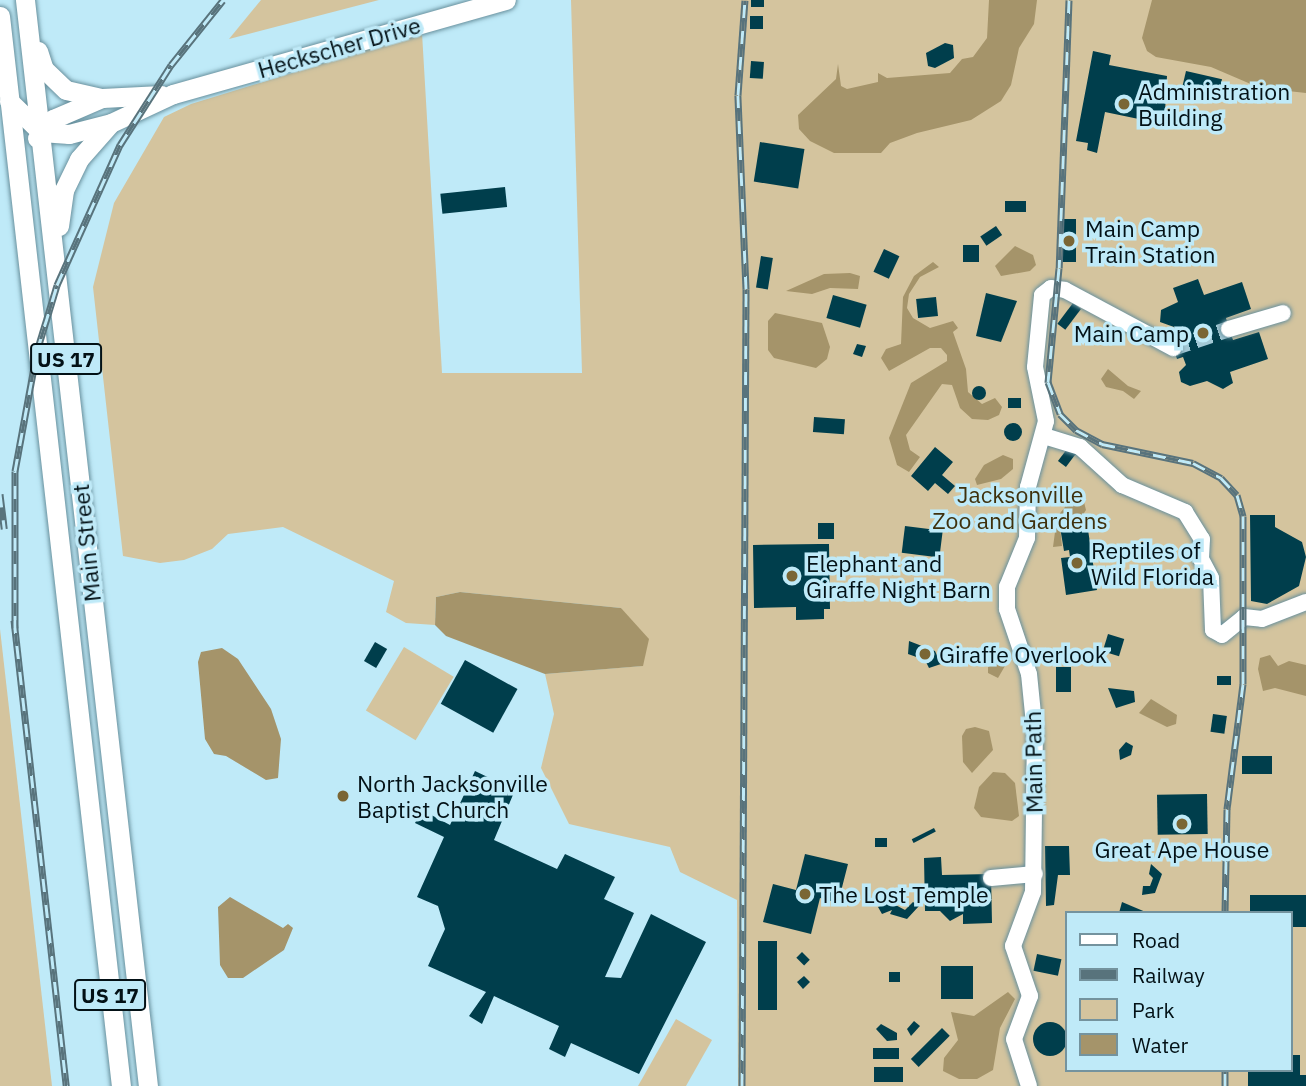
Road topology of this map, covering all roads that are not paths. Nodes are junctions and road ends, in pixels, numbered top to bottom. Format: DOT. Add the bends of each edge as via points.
graph roads {
  1 [pos="506,0"];
  2 [pos="26,8"];
  3 [pos="0,16"];
  4 [pos="173,94"];
  5 [pos="102,98"];
  6 [pos="9,101"];
  7 [pos="111,123"];
  8 [pos="41,132"];
  9 [pos="18,179"];
  10 [pos="55,266"];
  11 [pos="1283,313"];
  12 [pos="1229,329"];
  13 [pos="1173,348"];
  14 [pos="1044,436"];
  15 [pos="91,586"];
  16 [pos="64,589"];
  17 [pos="1306,602"];
  18 [pos="1035,874"];
  19 [pos="991,878"];
  20 [pos="141,1028"];
  21 [pos="114,1031"];
  22 [pos="144,1055"];
  23 [pos="118,1059"];
  24 [pos="121,1086"];
  25 [pos="148,1086"];
  26 [pos="1028,1086"];
  1 -- 4 [label="main road, Heckscher Drive"];
  2 -- 5 [label="main road" via="44,69 66,90"];
  2 -- 8 [label="main road, Main Street / US 17"];
  3 -- 6 [label="main road, Main Street / US 17"];
  4 -- 5 [label="main road, Heckscher Drive"];
  4 -- 7 [label="main road, Heckscher Drive"];
  5 -- 8 [label="main road, Heckscher Drive" via="53,119"];
  6 -- 8 [label="main road"];
  6 -- 9 [label="main road, Main Street / US 17"];
  7 -- 8 [label="main road, Heckscher Drive" via="69,134"];
  7 -- 10 [label="main road" via="89,145 64,190"];
  8 -- 9 [label="main road"];
  8 -- 10 [label="main road, Main Street / US 17"];
  9 -- 16 [label="main road, Main Street / US 17"];
  10 -- 15 [label="main road, Main Street / US 17"];
  11 -- 12 [label="street"];
  13 -- 14 [label="street, Main Path" via="1065,290 1046,289 1039,306 1035,353"];
  14 -- 17 [label="street" via="1080,447 1122,485 1185,512 1202,538 1201,559 1212,578 1213,630 1222,635 1244,617 1262,619"];
  14 -- 18 [label="street, Main Path" via="1028,487 1027,538 1007,587 1007,609 1029,674"];
  15 -- 16 [label="main road"];
  15 -- 20 [label="main road, Main Street / US 17"];
  16 -- 21 [label="main road, Main Street / US 17"];
  18 -- 19 [label="street"];
  18 -- 26 [label="street, Main Path" via="1025,920 1013,946 1030,996 1014,1039"];
  20 -- 21 [label="main road"];
  20 -- 22 [label="main road, Main Street / US 17"];
  21 -- 23 [label="main road, Main Street / US 17"];
  22 -- 23 [label="main road"];
  22 -- 25 [label="main road, Main Street / US 17"];
  23 -- 24 [label="main road, Main Street / US 17"];
}
